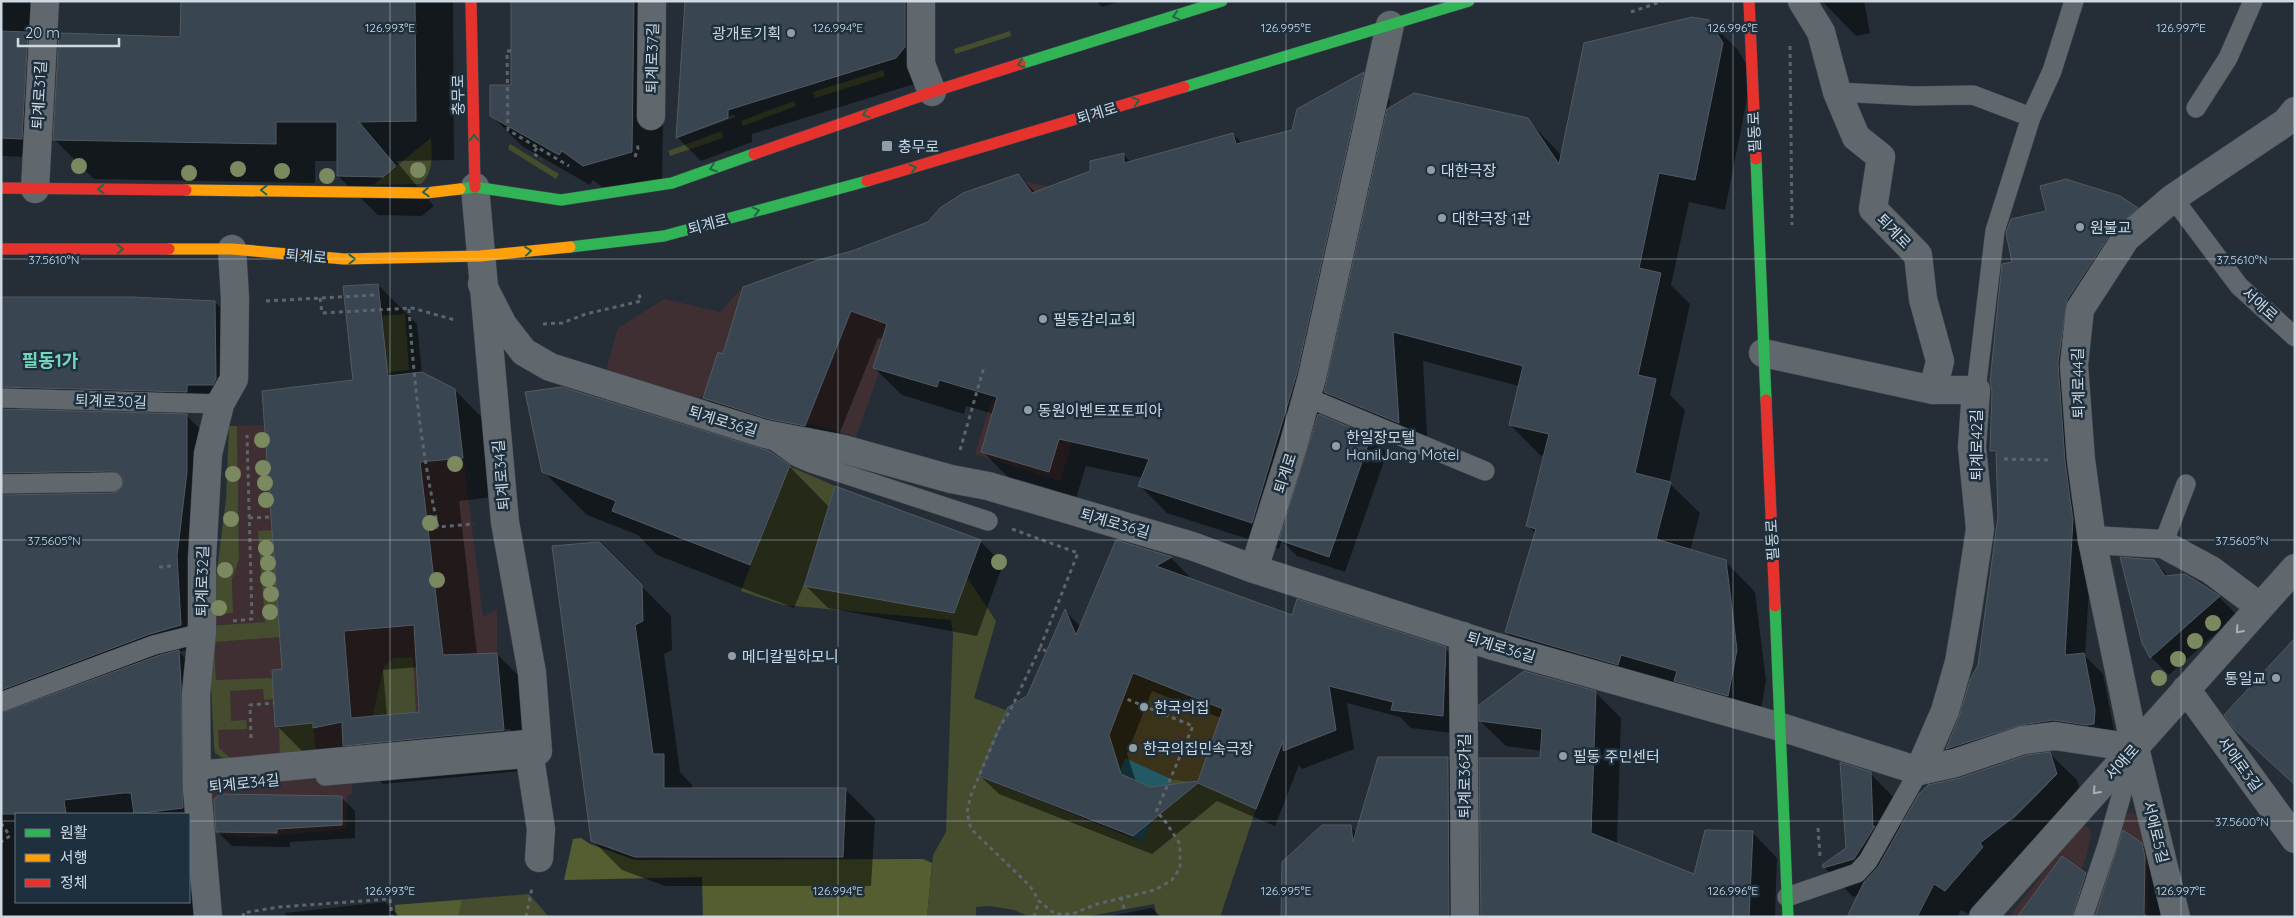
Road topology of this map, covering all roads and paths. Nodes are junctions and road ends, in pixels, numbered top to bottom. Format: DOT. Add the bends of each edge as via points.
graph roads {
  1 [pos="44,1"];
  2 [pos="471,1"];
  3 [pos="652,1"];
  4 [pos="920,1"];
  5 [pos="1222,1"];
  6 [pos="1469,1"];
  7 [pos="1663,1"];
  8 [pos="1749,1"];
  9 [pos="1802,1"];
  10 [pos="2074,1"];
  11 [pos="2253,1"];
  12 [pos="1631,12"];
  13 [pos="1390,25"];
  14 [pos="511,50"];
  15 [pos="932,92"];
  16 [pos="1837,92"];
  17 [pos="2196,108"];
  18 [pos="651,116"];
  19 [pos="2031,117"];
  20 [pos="2292,121"];
  21 [pos="537,148"];
  22 [pos="541,159"];
  23 [pos="578,169"];
  24 [pos="475,187"];
  25 [pos="1,188"];
  26 [pos="35,189"];
  27 [pos="2173,198"];
  28 [pos="1,249"];
  29 [pos="232,249"];
  30 [pos="480,256"];
  31 [pos="638,291"];
  32 [pos="376,295"];
  33 [pos="320,298"];
  34 [pos="326,298"];
  35 [pos="409,309"];
  36 [pos="494,325"];
  37 [pos="2295,337"];
  38 [pos="1763,353"];
  39 [pos="984,367"];
  40 [pos="1933,390"];
  41 [pos="1976,390"];
  42 [pos="1,398"];
  43 [pos="1306,398"];
  44 [pos="220,404"];
  45 [pos="247,434"];
  46 [pos="765,434"];
  47 [pos="1973,459"];
  48 [pos="2081,460"];
  49 [pos="1485,471"];
  50 [pos="951,479"];
  51 [pos="113,482"];
  52 [pos="1,484"];
  53 [pos="2186,484"];
  54 [pos="271,517"];
  55 [pos="249,518"];
  56 [pos="988,521"];
  57 [pos="505,522"];
  58 [pos="438,527"];
  59 [pos="428,528"];
  60 [pos="2092,540"];
  61 [pos="2163,544"];
  62 [pos="2295,568"];
  63 [pos="1254,569"];
  64 [pos="2259,606"];
  65 [pos="234,621"];
  66 [pos="202,633"];
  67 [pos="1463,636"];
  68 [pos="1040,648"];
  69 [pos="1046,650"];
  70 [pos="2186,689"];
  71 [pos="1124,698"];
  72 [pos="1,702"];
  73 [pos="274,703"];
  74 [pos="1781,727"];
  75 [pos="252,747"];
  76 [pos="2135,748"];
  77 [pos="534,751"];
  78 [pos="1919,771"];
  79 [pos="197,782"];
  80 [pos="1,823"];
  81 [pos="2295,839"];
  82 [pos="1,842"];
  83 [pos="539,858"];
  84 [pos="1122,897"];
  85 [pos="1787,897"];
  86 [pos="1039,901"];
  87 [pos="1125,912"];
  88 [pos="208,917"];
  89 [pos="244,917"];
  90 [pos="392,917"];
  91 [pos="1034,917"];
  92 [pos="1465,917"];
  93 [pos="1788,917"];
  94 [pos="1983,917"];
  95 [pos="2083,917"];
  96 [pos="2176,917"];
  1 -- 26 [label="street, 퇴계로31길"];
  24 -- 2 [label="main road, 충무로, one-way"];
  3 -- 18 [label="street, 퇴계로37길"];
  4 -- 15 [label="street" via="921,64"];
  5 -- 15 [label="main road, one-way"];
  6 -- 13 [label="main road, 퇴계로"];
  7 -- 12 [label="path"];
  8 -- 38 [label="main road, 필동로"];
  9 -- 16 [label="street, 퇴계로" via="1821,32"];
  10 -- 19 [label="lane, 퇴계로42길" via="2052,71"];
  11 -- 17 [label="lane" via="2228,58"];
  30 -- 13 [label="main road, 퇴계로, one-way" via="664,236 926,164"];
  13 -- 43 [label="street, 퇴계로"];
  14 -- 21 [label="path" via="507,50 508,130"];
  15 -- 24 [label="main road, one-way" via="672,183 560,200"];
  16 -- 19 [label="lane" via="1973,95"];
  16 -- 40 [label="street, 퇴계로" via="1856,137 1881,157 1874,209 1918,255 1923,298 1940,361"];
  19 -- 41 [label="lane, 퇴계로42길" via="1995,231"];
  20 -- 27 [label="street, 퇴계로44길"];
  21 -- 22 [label="path" via="533,153"];
  21 -- 23 [label="path"];
  24 -- 26 [label="main road, one-way" via="426,193"];
  24 -- 30 [label="street"];
  25 -- 26 [label="main road"];
  27 -- 37 [label="lane, 서애로" via="2239,286"];
  27 -- 48 [label="street, 퇴계로44길" via="2126,238 2080,309 2074,365"];
  28 -- 29 [label="main road, 퇴계로, one-way"];
  29 -- 30 [label="main road, 퇴계로, one-way" via="344,259"];
  29 -- 44 [label="street, 퇴계로32길" via="234,380"];
  30 -- 36 [label="street, 퇴계로36길" via="482,284"];
  31 -- 36 [label="path" via="641,301 562,323"];
  32 -- 34 [label="path"];
  33 -- 35 [label="path" via="322,313"];
  35 -- 36 [label="path" via="467,323"];
  35 -- 58 [label="path" via="414,381"];
  36 -- 46 [label="street, 퇴계로36길" via="524,352 550,367"];
  36 -- 57 [label="street, 퇴계로34길"];
  38 -- 40 [label="street"];
  38 -- 74 [label="main road, 필동로"];
  39 -- 50 [label="path"];
  40 -- 41 [label="street"];
  41 -- 47 [label="street, 퇴계로42길"];
  42 -- 44 [label="lane, 퇴계로30길"];
  43 -- 49 [label="lane"];
  43 -- 63 [label="street, 퇴계로"];
  44 -- 66 [label="street, 퇴계로32길" via="208,454"];
  45 -- 55 [label="path"];
  46 -- 50 [label="street, 퇴계로36길" via="844,449"];
  46 -- 56 [label="lane" via="811,463"];
  47 -- 48 [label="path"];
  47 -- 78 [label="street, 퇴계로42길" via="1980,529 1960,662 1945,711"];
  48 -- 60 [label="street, 퇴계로44길"];
  50 -- 63 [label="street, 퇴계로36길" via="988,486 1192,546"];
  51 -- 52 [label="lane"];
  53 -- 61 [label="lane"];
  54 -- 55 [label="path"];
  55 -- 65 [label="path" via="252,619"];
  56 -- 68 [label="path" via="1078,553"];
  57 -- 58 [label="path"];
  57 -- 77 [label="street, 퇴계로34길" via="532,673"];
  58 -- 59 [label="path"];
  60 -- 61 [label="street"];
  60 -- 76 [label="street, 퇴계로44길"];
  61 -- 64 [label="street" via="2212,570"];
  62 -- 64 [label="street, 서애로"];
  63 -- 67 [label="street, 퇴계로36길"];
  64 -- 70 [label="street, 서애로, one-way"];
  66 -- 72 [label="lane" via="154,645"];
  66 -- 79 [label="street, 퇴계로32길" via="196,694"];
  67 -- 74 [label="street, 퇴계로36길"];
  67 -- 92 [label="street, 퇴계로36가길"];
  68 -- 69 [label="path"];
  68 -- 86 [label="path" via="1000,726 971,795 968,812 971,829 1030,886"];
  70 -- 76 [label="street, 서애로"];
  70 -- 81 [label="street, 서애로3길"];
  71 -- 84 [label="path" via="1193,726 1156,812 1180,844 1180,868 1172,880 1155,890"];
  73 -- 75 [label="path" via="250,704"];
  74 -- 78 [label="street"];
  74 -- 85 [label="main road, 필동로"];
  76 -- 78 [label="street" via="2055,736 2024,740"];
  76 -- 94 [label="street, 서애로, one-way"];
  76 -- 95 [label="lane"];
  76 -- 96 [label="street, 서애로5길"];
  77 -- 79 [label="street"];
  77 -- 83 [label="street, 퇴계로34길" via="541,829"];
  78 -- 85 [label="lane" via="1868,861 1857,873"];
  79 -- 88 [label="street, 퇴계로32길"];
  80 -- 82 [label="path" via="10,836"];
  84 -- 86 [label="path" via="1072,914 1055,914"];
  84 -- 87 [label="path"];
  85 -- 93 [label="main road, 필동로"];
  86 -- 91 [label="path"];
  89 -- 90 [label="path" via="243,912 390,899"];
}
